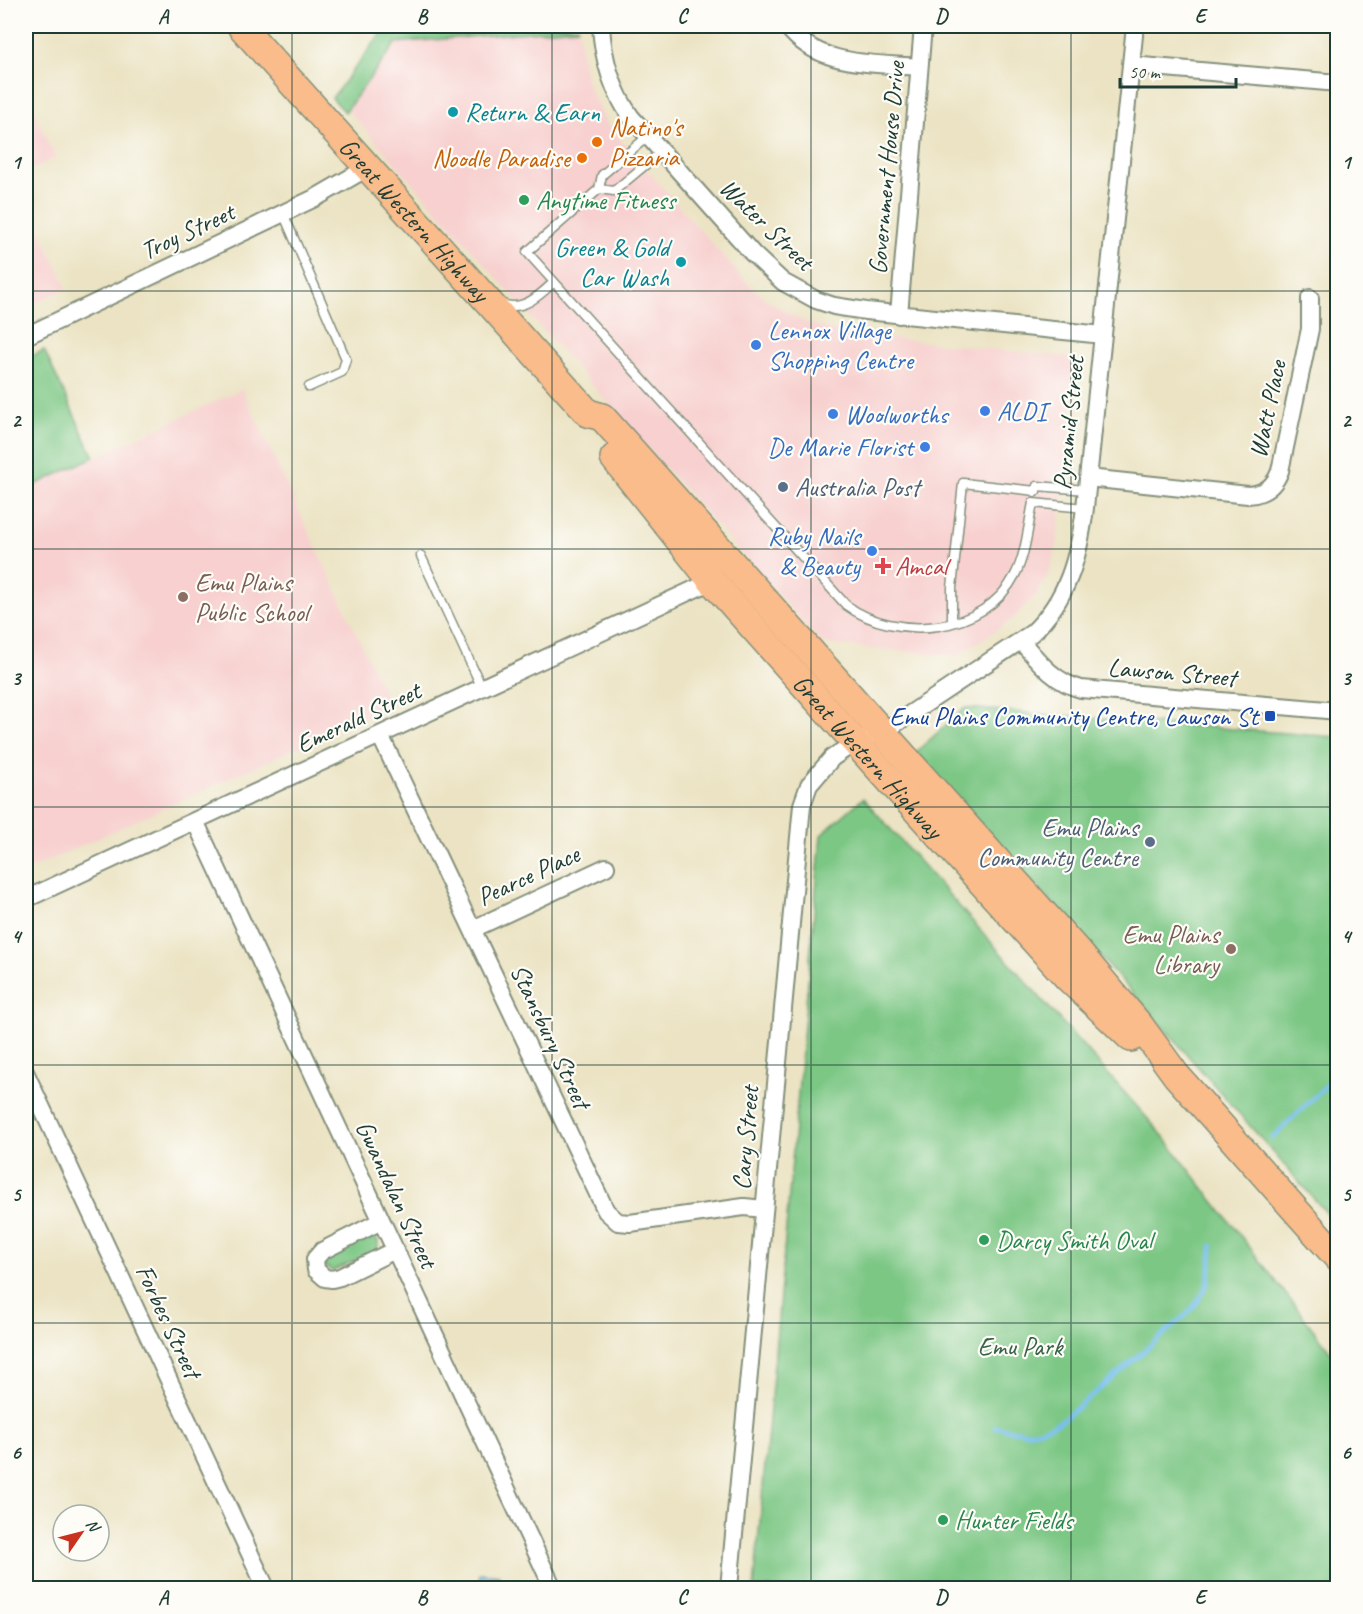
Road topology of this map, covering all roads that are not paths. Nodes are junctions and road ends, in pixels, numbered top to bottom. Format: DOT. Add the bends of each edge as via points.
graph roads {
  1 [pos="241,26"];
  2 [pos="601,26"];
  3 [pos="787,26"];
  4 [pos="923,26"];
  5 [pos="1135,26"];
  6 [pos="1131,65"];
  7 [pos="920,67"];
  8 [pos="1338,83"];
  9 [pos="647,137"];
  10 [pos="661,152"];
  11 [pos="368,168"];
  12 [pos="599,189"];
  13 [pos="283,213"];
  14 [pos="554,282"];
  15 [pos="1310,298"];
  16 [pos="487,299"];
  17 [pos="899,315"];
  18 [pos="1103,335"];
  19 [pos="26,336"];
  20 [pos="309,387"];
  21 [pos="588,413"];
  22 [pos="1087,484"];
  23 [pos="1036,488"];
  24 [pos="1033,503"];
  25 [pos="1085,508"];
  26 [pos="421,556"];
  27 [pos="712,581"];
  28 [pos="952,623"];
  29 [pos="1021,641"];
  30 [pos="482,688"];
  31 [pos="1338,711"];
  32 [pos="881,731"];
  33 [pos="380,735"];
  34 [pos="855,742"];
  35 [pos="195,821"];
  36 [pos="606,867"];
  37 [pos="26,899"];
  38 [pos="472,929"];
  39 [pos="26,1074"];
  40 [pos="1176,1076"];
  41 [pos="764,1209"];
  42 [pos="381,1221"];
  43 [pos="395,1250"];
  44 [pos="1338,1258"];
  45 [pos="266,1588"];
  46 [pos="553,1588"];
  47 [pos="729,1588"];
  1 -- 11 [label="highway, Great Western Highway"];
  2 -- 9 [label="street, Water Street" via="614,85"];
  3 -- 7 [label="street" via="811,48 833,57"];
  4 -- 7 [label="street, Government House Drive"];
  5 -- 6 [label="street, Pyramid Street"];
  6 -- 8 [label="street"];
  6 -- 18 [label="street, Pyramid Street"];
  7 -- 17 [label="street, Government House Drive"];
  9 -- 10 [label="street, Water Street"];
  9 -- 12 [label="lane" via="602,175"];
  10 -- 12 [label="lane" via="614,191"];
  10 -- 17 [label="street, Water Street" via="783,282 834,306"];
  11 -- 13 [label="street, Troy Street"];
  11 -- 16 [label="highway, Great Western Highway"];
  12 -- 14 [label="lane" via="527,252"];
  13 -- 19 [label="street, Troy Street"];
  13 -- 20 [label="lane" via="346,359 342,372"];
  14 -- 16 [label="lane" via="519,306"];
  14 -- 28 [label="lane" via="846,605 866,617 894,625 931,627"];
  15 -- 22 [label="street, Watt Place" via="1310,329 1280,471 1272,486 1262,493 1248,495"];
  16 -- 21 [label="highway, Great Western Highway"];
  17 -- 18 [label="street, Water Street"];
  18 -- 22 [label="street, Pyramid Street"];
  21 -- 27 [label="highway, Great Western Highway" via="590,427"];
  21 -- 32 [label="highway, Great Western Highway" via="602,417"];
  22 -- 23 [label="lane"];
  22 -- 25 [label="street, Pyramid Street"];
  23 -- 24 [label="lane"];
  23 -- 28 [label="lane" via="963,483"];
  24 -- 25 [label="lane"];
  24 -- 28 [label="lane" via="1017,572 1006,589 979,612"];
  25 -- 29 [label="street, Pyramid Street" via="1078,552 1065,591 1040,625"];
  26 -- 30 [label="lane"];
  27 -- 30 [label="street, Emerald Street"];
  27 -- 34 [label="highway, Great Western Highway"];
  29 -- 31 [label="street, Lawson Street" via="1060,682 1081,689"];
  29 -- 32 [label="street, Pyramid Street"];
  30 -- 33 [label="street, Emerald Street"];
  32 -- 34 [label="street, Cary Street"];
  32 -- 40 [label="highway, Great Western Highway" via="1078,952"];
  33 -- 35 [label="street, Emerald Street"];
  33 -- 38 [label="street, Stansbury Street"];
  34 -- 40 [label="highway, Great Western Highway" via="1068,978"];
  34 -- 41 [label="street, Cary Street" via="815,775 802,805"];
  35 -- 37 [label="street, Emerald Street"];
  35 -- 42 [label="street, Gwandalan Street"];
  36 -- 38 [label="street, Pearce Place"];
  38 -- 41 [label="street, Stansbury Street" via="601,1204 611,1217 630,1223 744,1207"];
  39 -- 45 [label="street, Forbes Street"];
  40 -- 44 [label="highway, Great Western Highway"];
  41 -- 47 [label="street, Cary Street"];
  42 -- 43 [label="street, Gwandalan Street"];
  42 -- 43 [label="street" via="322,1251 315,1259 316,1270 324,1278 336,1278"];
  43 -- 46 [label="street, Gwandalan Street"];
}
